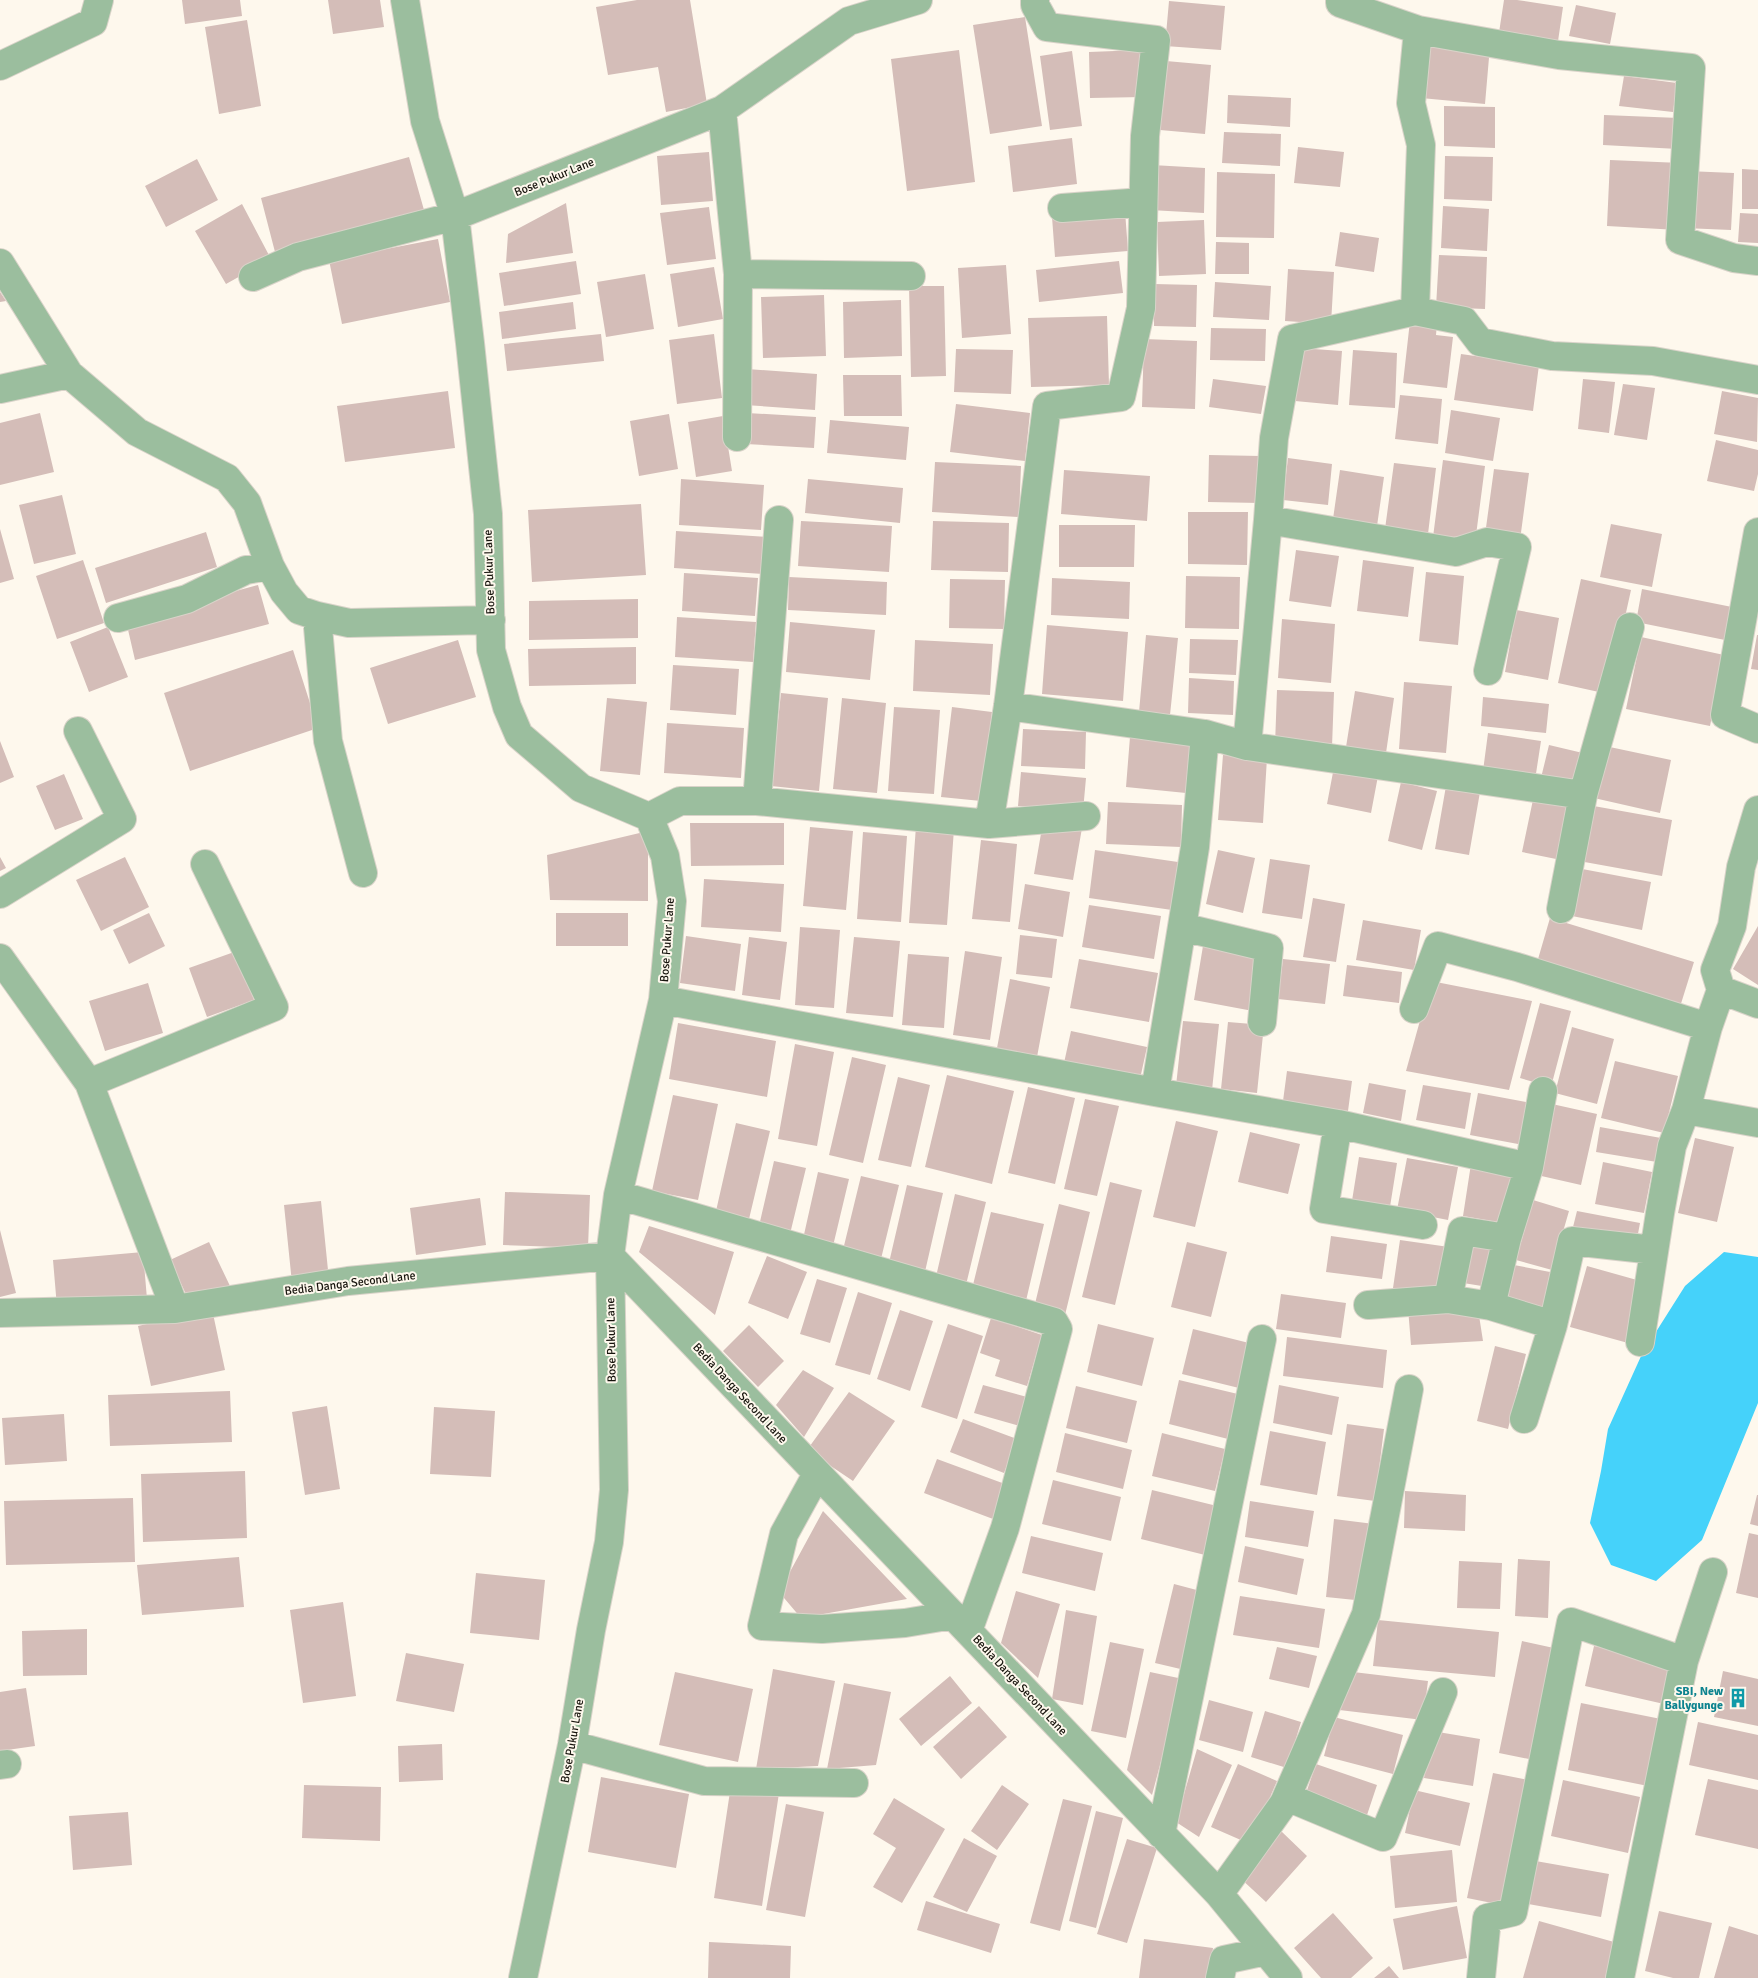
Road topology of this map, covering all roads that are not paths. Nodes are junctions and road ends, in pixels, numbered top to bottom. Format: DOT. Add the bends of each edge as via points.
graph roads {
  1 [pos="99,0"];
  2 [pos="405,0"];
  3 [pos="918,0"];
  4 [pos="1035,0"];
  5 [pos="1340,0"];
  6 [pos="851,11"];
  7 [pos="1418,30"];
  8 [pos="0,66"];
  9 [pos="722,110"];
  10 [pos="1143,202"];
  11 [pos="1062,208"];
  12 [pos="455,216"];
  13 [pos="1758,261"];
  14 [pos="0,263"];
  15 [pos="738,274"];
  16 [pos="910,276"];
  17 [pos="252,277"];
  18 [pos="1415,311"];
  19 [pos="69,374"];
  20 [pos="1758,380"];
  21 [pos="0,389"];
  22 [pos="737,437"];
  23 [pos="779,520"];
  24 [pos="1268,520"];
  25 [pos="1758,532"];
  26 [pos="270,566"];
  27 [pos="1751,614"];
  28 [pos="317,616"];
  29 [pos="118,618"];
  30 [pos="491,620"];
  31 [pos="1630,627"];
  32 [pos="1488,671"];
  33 [pos="1008,706"];
  34 [pos="1758,730"];
  35 [pos="78,731"];
  36 [pos="1205,734"];
  37 [pos="1247,746"];
  38 [pos="1583,796"];
  39 [pos="757,801"];
  40 [pos="1758,810"];
  41 [pos="1086,816"];
  42 [pos="649,817"];
  43 [pos="989,824"];
  44 [pos="205,864"];
  45 [pos="363,873"];
  46 [pos="0,894"];
  47 [pos="1561,909"];
  48 [pos="1182,926"];
  49 [pos="0,958"];
  50 [pos="1721,990"];
  51 [pos="663,1000"];
  52 [pos="1758,1004"];
  53 [pos="1414,1008"];
  54 [pos="1262,1022"];
  55 [pos="1708,1027"];
  56 [pos="89,1083"];
  57 [pos="1543,1091"];
  58 [pos="1155,1092"];
  59 [pos="1686,1110"];
  60 [pos="1758,1123"];
  61 [pos="1338,1124"];
  62 [pos="1529,1167"];
  63 [pos="618,1195"];
  64 [pos="1423,1225"];
  65 [pos="1507,1238"];
  66 [pos="1654,1250"];
  67 [pos="610,1256"];
  68 [pos="1448,1299"];
  69 [pos="1368,1305"];
  70 [pos="1491,1306"];
  71 [pos="175,1310"];
  72 [pos="0,1314"];
  73 [pos="1553,1325"];
  74 [pos="1262,1339"];
  75 [pos="1640,1342"];
  76 [pos="1408,1389"];
  77 [pos="1524,1419"];
  78 [pos="816,1474"];
  79 [pos="1713,1572"];
  80 [pos="961,1623"];
  81 [pos="1684,1661"];
  82 [pos="1443,1692"];
  83 [pos="572,1745"];
  84 [pos="854,1783"];
  85 [pos="1287,1797"];
  86 [pos="1161,1834"];
  87 [pos="1219,1894"];
  88 [pos="1266,1951"];
  89 [pos="523,1978"];
  90 [pos="1220,1978"];
  91 [pos="1288,1978"];
  92 [pos="1481,1978"];
  93 [pos="1620,1978"];
  1 -- 8 [label="street" via="93,22"];
  2 -- 12 [label="street" via="425,121"];
  3 -- 6 [label="street, Bose Pukur Lane"];
  4 -- 10 [label="street" via="1047,26 1156,40 1145,136"];
  5 -- 7 [label="street" via="1340,3"];
  6 -- 9 [label="street, Bose Pukur Lane"];
  7 -- 13 [label="street" via="1559,54 1691,68 1680,240 1734,258"];
  7 -- 18 [label="street" via="1411,103 1421,145"];
  9 -- 12 [label="street, Bose Pukur Lane"];
  9 -- 15 [label="street"];
  10 -- 11 [label="street"];
  10 -- 33 [label="street" via="1141,308 1122,397 1047,406"];
  12 -- 17 [label="street" via="298,258"];
  12 -- 30 [label="street, Bose Pukur Lane" via="488,514"];
  14 -- 19 [label="street"];
  15 -- 16 [label="street"];
  15 -- 22 [label="street"];
  18 -- 20 [label="street" via="1464,322 1480,342 1552,356 1653,362"];
  18 -- 24 [label="street" via="1292,339 1274,438"];
  19 -- 21 [label="street"];
  19 -- 26 [label="street" via="137,432 227,478 246,504"];
  23 -- 39 [label="street"];
  24 -- 32 [label="street" via="1456,552 1487,542 1516,547"];
  24 -- 37 [label="street"];
  25 -- 27 [label="street"];
  26 -- 28 [label="street" via="284,592 299,610"];
  26 -- 29 [label="street" via="246,570 187,599"];
  27 -- 34 [label="street" via="1725,715"];
  28 -- 30 [label="street" via="349,623"];
  28 -- 45 [label="street" via="328,740"];
  30 -- 42 [label="street, Bose Pukur Lane" via="491,650 507,708 520,734 581,788"];
  31 -- 38 [label="street"];
  33 -- 36 [label="street"];
  33 -- 43 [label="street"];
  35 -- 46 [label="street" via="122,819"];
  36 -- 37 [label="street"];
  36 -- 48 [label="street" via="1195,847"];
  37 -- 38 [label="street"];
  38 -- 47 [label="street"];
  39 -- 42 [label="street" via="680,801"];
  39 -- 43 [label="street"];
  40 -- 50 [label="street" via="1741,867 1732,926 1715,970"];
  41 -- 43 [label="street"];
  42 -- 51 [label="street, Bose Pukur Lane" via="665,856 672,902"];
  44 -- 56 [label="street" via="274,1007"];
  48 -- 54 [label="street" via="1269,948"];
  48 -- 58 [label="street"];
  49 -- 56 [label="street"];
  50 -- 52 [label="street"];
  50 -- 55 [label="street"];
  51 -- 58 [label="street"];
  51 -- 63 [label="street, Bose Pukur Lane"];
  53 -- 55 [label="street" via="1438,946 1517,966"];
  55 -- 59 [label="street"];
  56 -- 71 [label="street"];
  57 -- 62 [label="street"];
  58 -- 61 [label="street"];
  59 -- 60 [label="street"];
  59 -- 66 [label="street" via="1672,1146"];
  61 -- 62 [label="street"];
  61 -- 64 [label="street" via="1324,1209"];
  62 -- 65 [label="street"];
  63 -- 67 [label="street, Bose Pukur Lane"];
  63 -- 80 [label="street" via="1057,1325 1006,1528"];
  65 -- 68 [label="street" via="1462,1231"];
  65 -- 70 [label="street"];
  66 -- 73 [label="street" via="1572,1240"];
  66 -- 75 [label="street"];
  67 -- 71 [label="street, Bedia Danga Second Lane" via="348,1281"];
  67 -- 78 [label="street, Bedia Danga Second Lane"];
  67 -- 83 [label="street, Bose Pukur Lane" via="614,1490 609,1542"];
  68 -- 69 [label="street"];
  68 -- 70 [label="street"];
  70 -- 73 [label="street"];
  71 -- 72 [label="street, Bedia Danga Second Lane"];
  73 -- 77 [label="street"];
  74 -- 86 [label="street"];
  76 -- 85 [label="street" via="1366,1614"];
  78 -- 80 [label="street, Bedia Danga Second Lane"];
  78 -- 80 [label="street" via="784,1534 762,1626 822,1629"];
  79 -- 81 [label="street"];
  80 -- 86 [label="street, Bedia Danga Second Lane"];
  81 -- 92 [label="street" via="1571,1622 1513,1912 1487,1918"];
  81 -- 93 [label="street"];
  82 -- 85 [label="street" via="1383,1837"];
  83 -- 84 [label="street" via="704,1781"];
  83 -- 89 [label="street, Bose Pukur Lane"];
  85 -- 87 [label="street"];
  86 -- 87 [label="street, Bedia Danga Second Lane"];
  87 -- 88 [label="street, Bedia Danga Second Lane"];
  88 -- 90 [label="street" via="1224,1960"];
  88 -- 91 [label="street, Bedia Danga Second Lane"];
}
